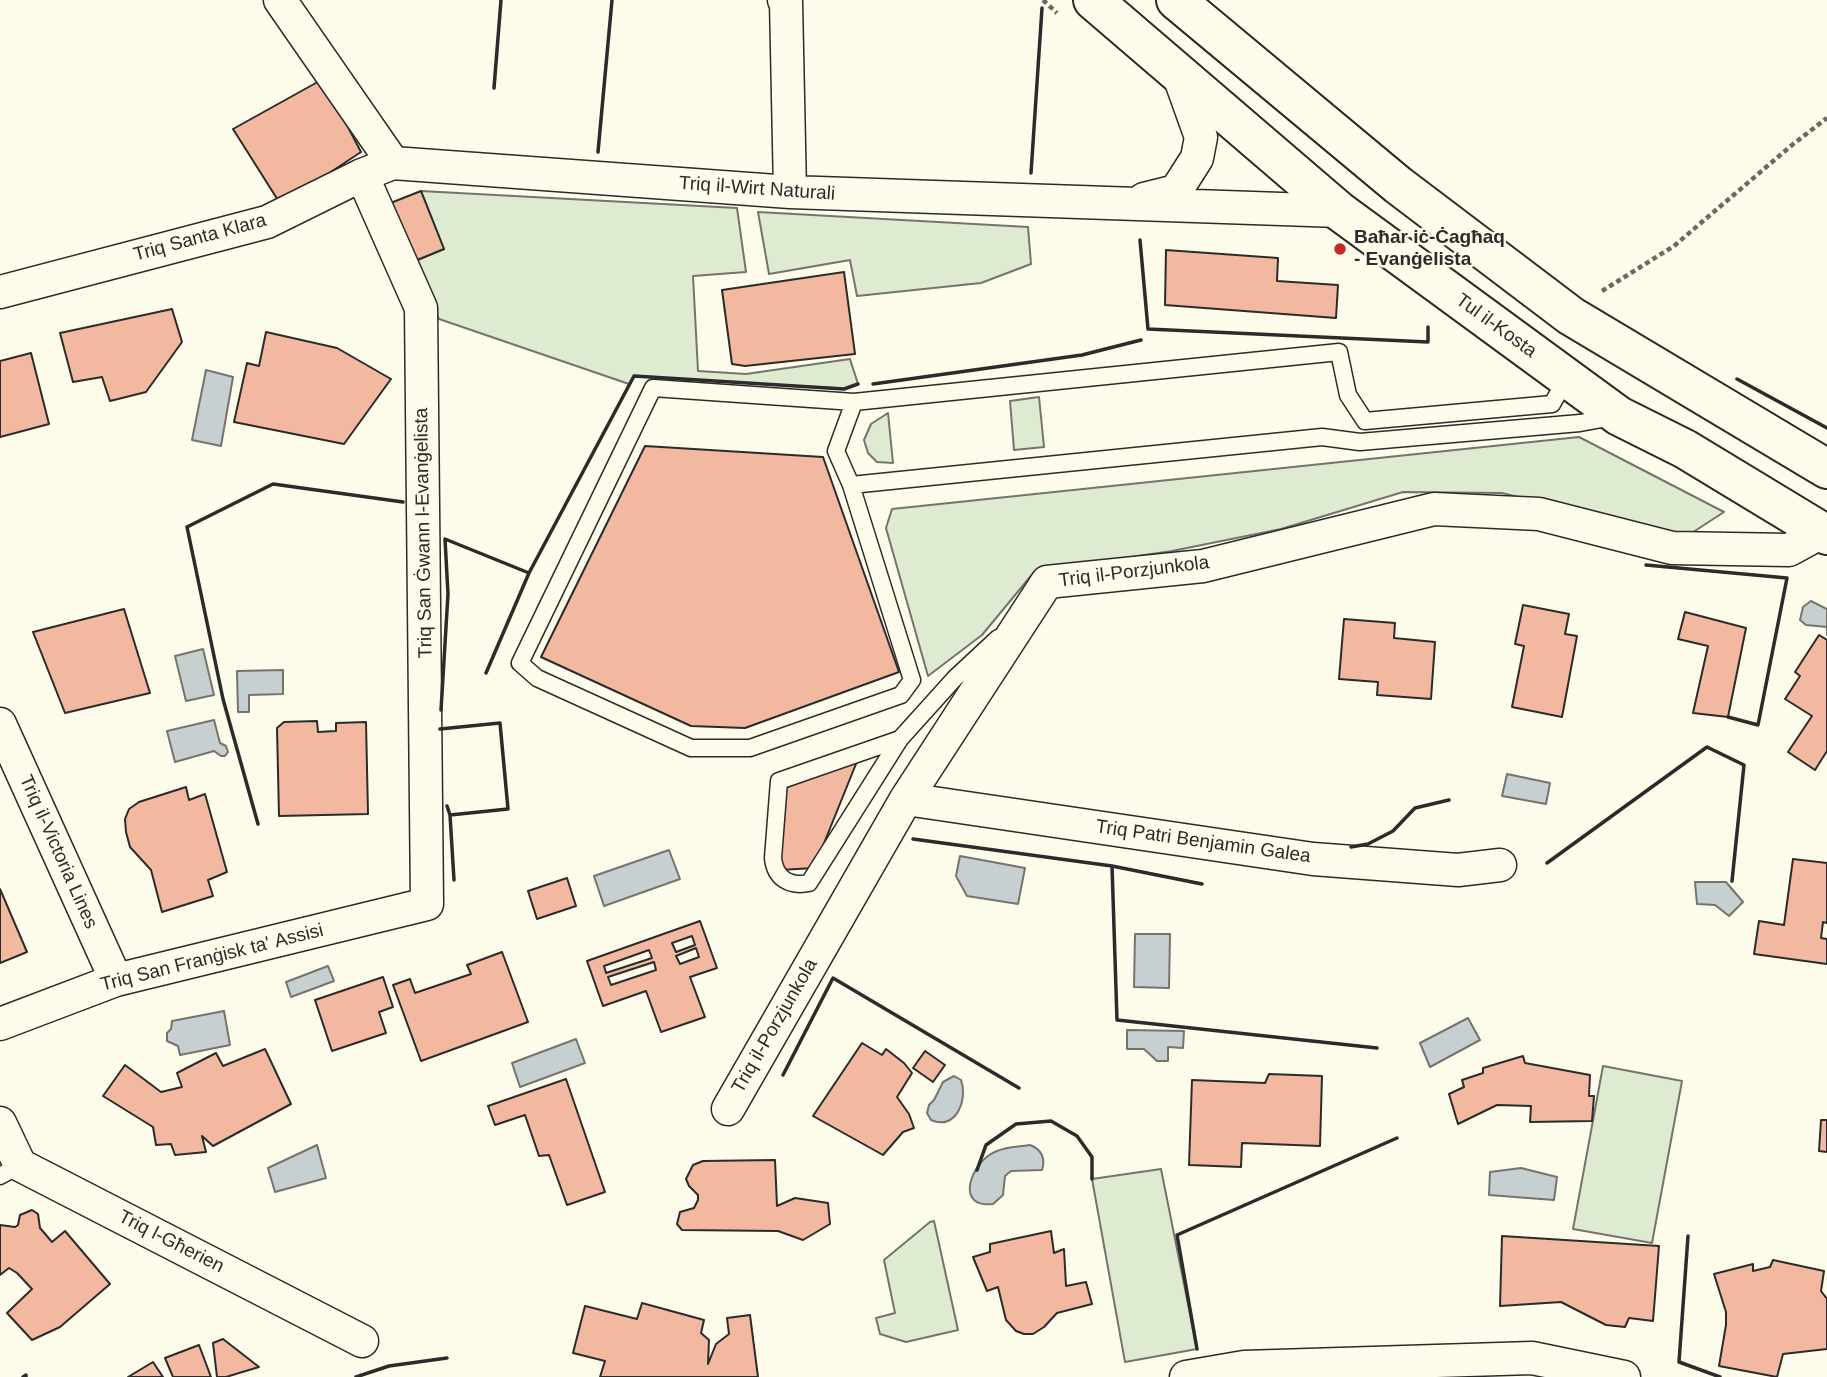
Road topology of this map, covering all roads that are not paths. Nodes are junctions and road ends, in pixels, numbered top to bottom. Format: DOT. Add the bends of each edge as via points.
graph roads {
  1 [pos="280,0"];
  2 [pos="784,0"];
  3 [pos="1175,0"];
  4 [pos="1078,9"];
  5 [pos="1178,73"];
  6 [pos="393,163"];
  7 [pos="362,175"];
  8 [pos="790,192"];
  9 [pos="1123,204"];
  10 [pos="1339,212"];
  11 [pos="0,292"];
  12 [pos="1567,378"];
  13 [pos="854,401"];
  14 [pos="1619,416"];
  15 [pos="1827,468"];
  16 [pos="851,485"];
  17 [pos="1825,534"];
  18 [pos="1012,638"];
  19 [pos="0,724"];
  20 [pos="900,739"];
  21 [pos="906,799"];
  22 [pos="1500,864"];
  23 [pos="427,904"];
  24 [pos="116,980"];
  25 [pos="0,1024"];
  26 [pos="727,1109"];
  27 [pos="0,1123"];
  28 [pos="10,1170"];
  29 [pos="362,1341"];
  30 [pos="1186,1377"];
  31 [pos="1624,1377"];
  1 -- 6 [label="street"];
  2 -- 8 [label="street"];
  3 -- 15 [label="highway" via="1398,185 1571,316"];
  4 -- 5 [label="highway, Tul il-Kosta"];
  5 -- 9 [label="street, Triq il-Wirt Naturali" via="1201,136 1197,158 1176,191"];
  5 -- 10 [label="highway, Tul il-Kosta"];
  6 -- 7 [label="street, Triq Santa Klara"];
  6 -- 8 [label="street, Triq il-Wirt Naturali"];
  7 -- 11 [label="street, Triq Santa Klara" via="267,222"];
  7 -- 23 [label="street, Triq San Ġwann l-Evanġelista" via="421,308"];
  8 -- 9 [label="street, Triq il-Wirt Naturali"];
  9 -- 10 [label="street, Triq il-Wirt Naturali"];
  10 -- 12 [label="highway, Tul il-Kosta"];
  12 -- 13 [label="lane" via="1552,404 1365,421 1348,395 1339,352"];
  12 -- 14 [label="highway, Tul il-Kosta"];
  13 -- 16 [label="lane" via="836,450"];
  13 -- 16 [label="lane" via="653,388 520,663 537,678 691,748 750,748 901,695 912,680"];
  14 -- 16 [label="lane" via="1360,442 1322,438"];
  14 -- 17 [label="highway, Tul il-Kosta" via="1685,449"];
  17 -- 18 [label="street, Triq il-Porzjunkola" via="1789,550 1672,548 1539,514 1434,509 1203,566 1047,582"];
  18 -- 20 [label="lane" via="996,638"];
  18 -- 21 [label="street, Triq il-Porzjunkola"];
  19 -- 24 [label="street, Triq il-Victoria Lines"];
  20 -- 20 [label="lane" via="809,883 800,885 779,877 773,858 779,781"];
  21 -- 22 [label="street, Triq Patri Benjamin Galea" via="1313,859 1458,870"];
  21 -- 26 [label="street, Triq il-Porzjunkola"];
  23 -- 24 [label="street, Triq San Franġisk ta' Assisi"];
  24 -- 25 [label="street, Triq San Franġisk ta' Assisi"];
  27 -- 28 [label="street, Triq l-Għerien"];
  28 -- 29 [label="street, Triq l-Għerien"];
  30 -- 31 [label="street" via="1244,1367 1532,1358"];
}
